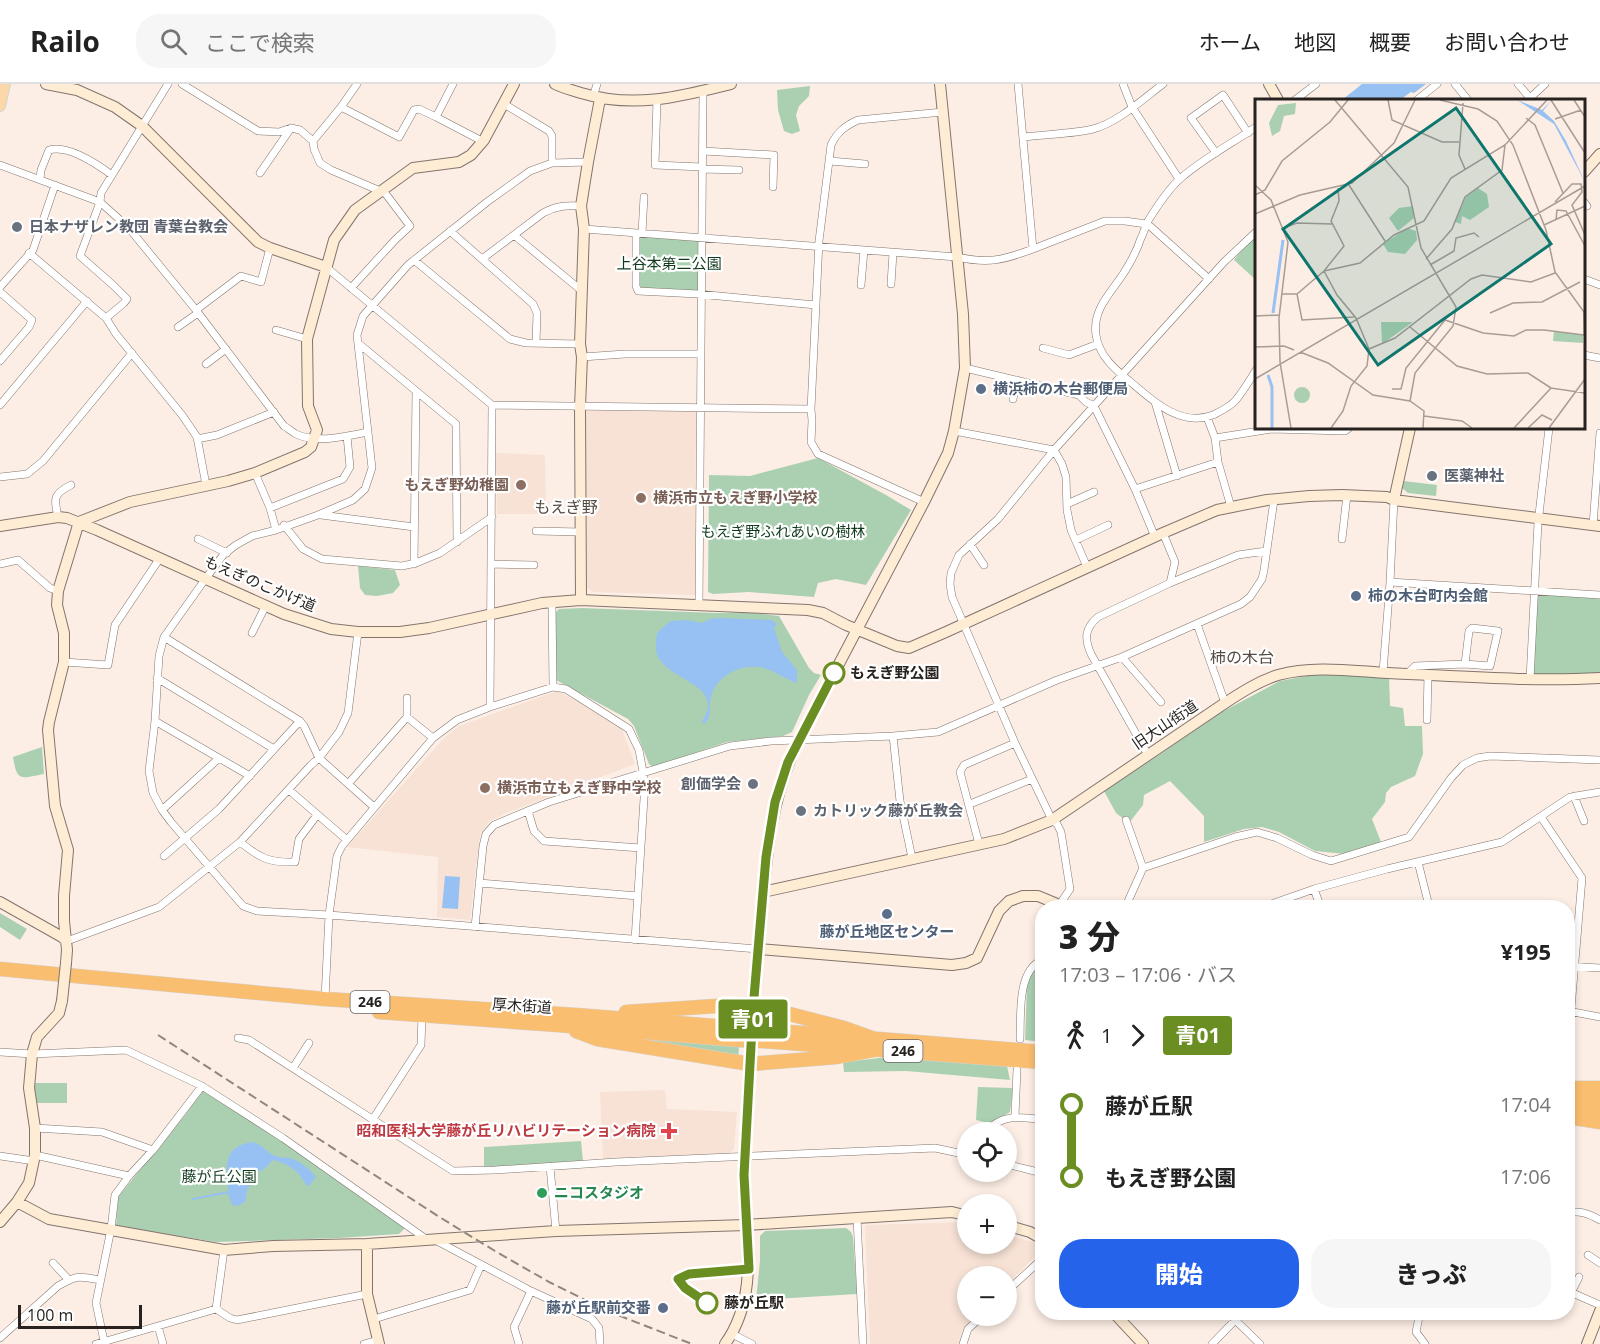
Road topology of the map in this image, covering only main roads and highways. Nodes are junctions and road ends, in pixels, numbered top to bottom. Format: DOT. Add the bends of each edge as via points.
graph roads {
  1 [pos="5,84"];
  2 [pos="0,106"];
  3 [pos="0,969"];
  4 [pos="0,978"];
  5 [pos="576,1015"];
  6 [pos="558,1025"];
  7 [pos="740,1034"];
  8 [pos="877,1044"];
  9 [pos="1035,1052"];
  10 [pos="1035,1061"];
  11 [pos="1575,1088"];
  12 [pos="1600,1088"];
  13 [pos="1575,1096"];
  14 [pos="1600,1099"];
  15 [pos="1575,1107"];
  16 [pos="1600,1109"];
  17 [pos="1575,1118"];
  18 [pos="1600,1122"];
  1 -- 2 [label="main road"];
  3 -- 5 [label="highway, 厚木街道 / 246" via="325,999"];
  4 -- 6 [label="highway, 厚木街道 / 246" via="224,1000"];
  5 -- 7 [label="highway, 厚木街道 / 246"];
  5 -- 8 [label="highway" via="754,1005 844,1028"];
  6 -- 7 [label="highway, 厚木街道 / 246"];
  6 -- 8 [label="highway" via="597,1039 750,1064 836,1057"];
  7 -- 8 [label="highway, 厚木街道 / 246, bridge"];
  8 -- 9 [label="highway, 厚木街道 / 246"];
  8 -- 10 [label="highway, 厚木街道 / 246"];
  11 -- 12 [label="highway"];
  13 -- 14 [label="highway"];
  15 -- 16 [label="highway"];
  17 -- 18 [label="highway"];
}
